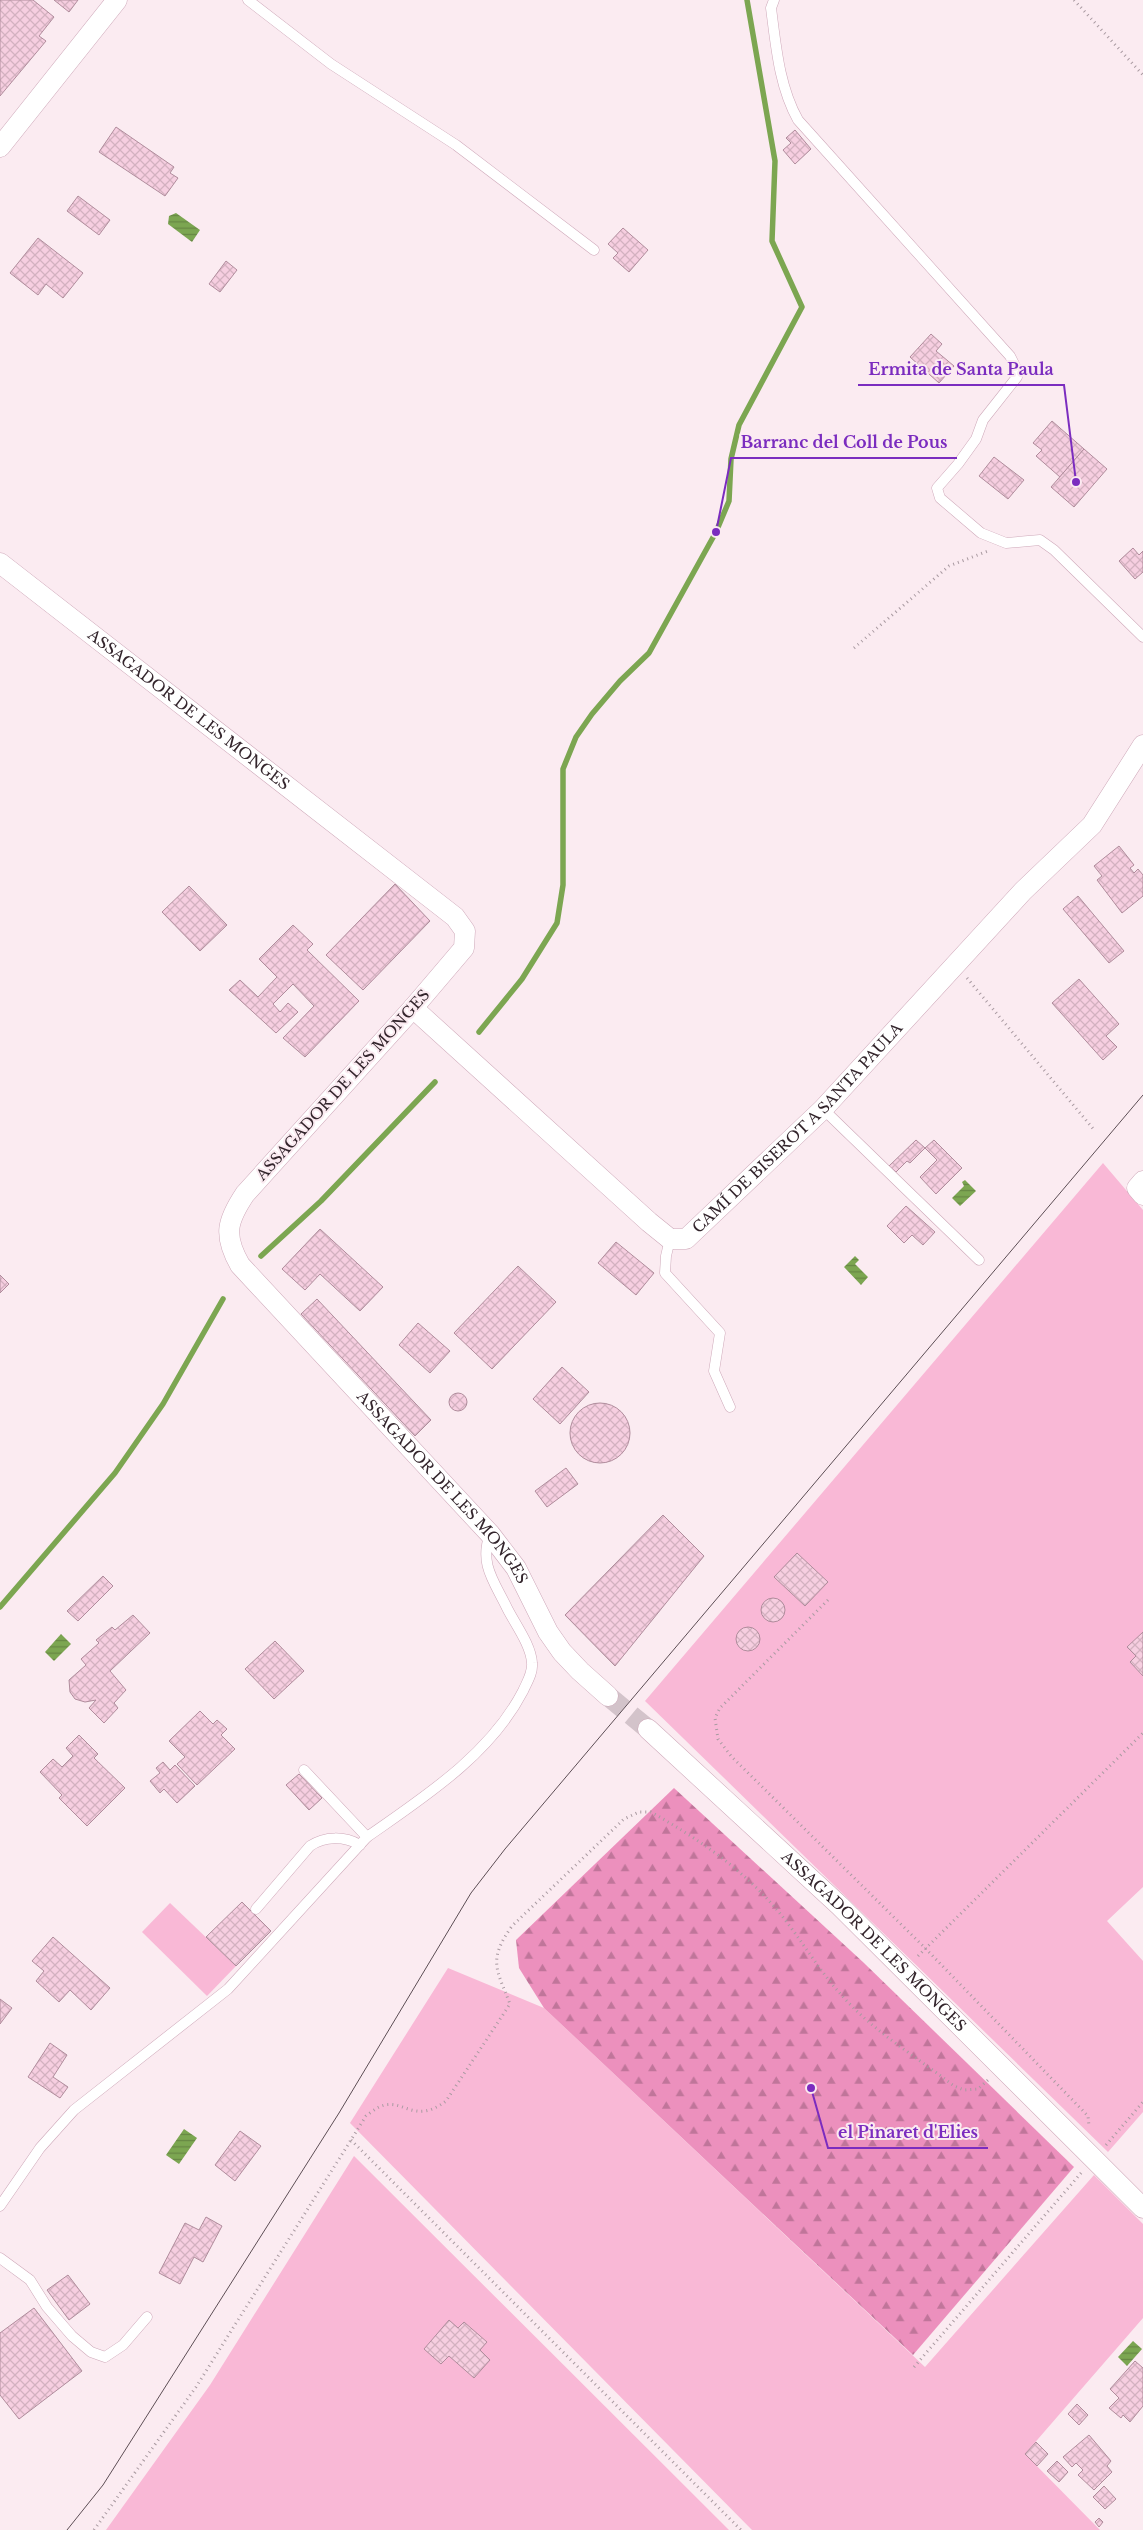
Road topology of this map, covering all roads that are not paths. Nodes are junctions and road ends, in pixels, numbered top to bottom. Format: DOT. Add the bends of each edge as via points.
graph roads {
  1 [pos="117,0"];
  2 [pos="248,0"];
  3 [pos="774,0"];
  4 [pos="0,147"];
  5 [pos="594,250"];
  6 [pos="0,563"];
  7 [pos="1143,637"];
  8 [pos="1143,745"];
  9 [pos="413,1008"];
  10 [pos="824,1110"];
  11 [pos="670,1239"];
  12 [pos="979,1260"];
  13 [pos="730,1407"];
  14 [pos="490,1534"];
  15 [pos="608,1696"];
  16 [pos="648,1730"];
  17 [pos="304,1770"];
  18 [pos="367,1837"];
  19 [pos="360,1845"];
  20 [pos="256,1909"];
  21 [pos="0,2206"];
  22 [pos="1143,2208"];
  23 [pos="0,2258"];
  24 [pos="147,2316"];
  1 -- 4 [label="street"];
  2 -- 5 [label="lane" via="331,64 456,145"];
  3 -- 7 [label="lane" via="771,8 783,80 788,102 798,120 1010,356 1017,370 1018,377 983,420 976,439 937,488 940,498 981,533 1006,543 1040,540"];
  6 -- 9 [label="street, ASSAGADOR DE LES MONGES" via="455,917 465,931 464,948"];
  8 -- 10 [label="street, CAMÍ DE BISEROT A SANTA PAULA" via="1092,825 1024,891"];
  9 -- 11 [label="street, CAMÍ DE BISEROT A SANTA PAULA"];
  9 -- 14 [label="street, ASSAGADOR DE LES MONGES" via="245,1194 228,1226 230,1244 240,1265"];
  10 -- 11 [label="street, CAMÍ DE BISEROT A SANTA PAULA" via="686,1239"];
  10 -- 12 [label="lane"];
  11 -- 13 [label="lane" via="665,1273 720,1333 714,1371"];
  14 -- 15 [label="street, ASSAGADOR DE LES MONGES" via="516,1568 548,1632 562,1652"];
  14 -- 18 [label="lane" via="485,1548 486,1566 532,1660 532,1672 514,1708 499,1728 459,1769"];
  16 -- 22 [label="street, ASSAGADOR DE LES MONGES" via="840,1906"];
  17 -- 18 [label="lane"];
  18 -- 19 [label="lane"];
  19 -- 20 [label="lane" via="351,1840 321,1839 310,1846"];
  19 -- 21 [label="lane" via="228,1990 74,2110 40,2148"];
  23 -- 24 [label="lane" via="30,2280 47,2308 91,2352 105,2357 123,2345"];
}
